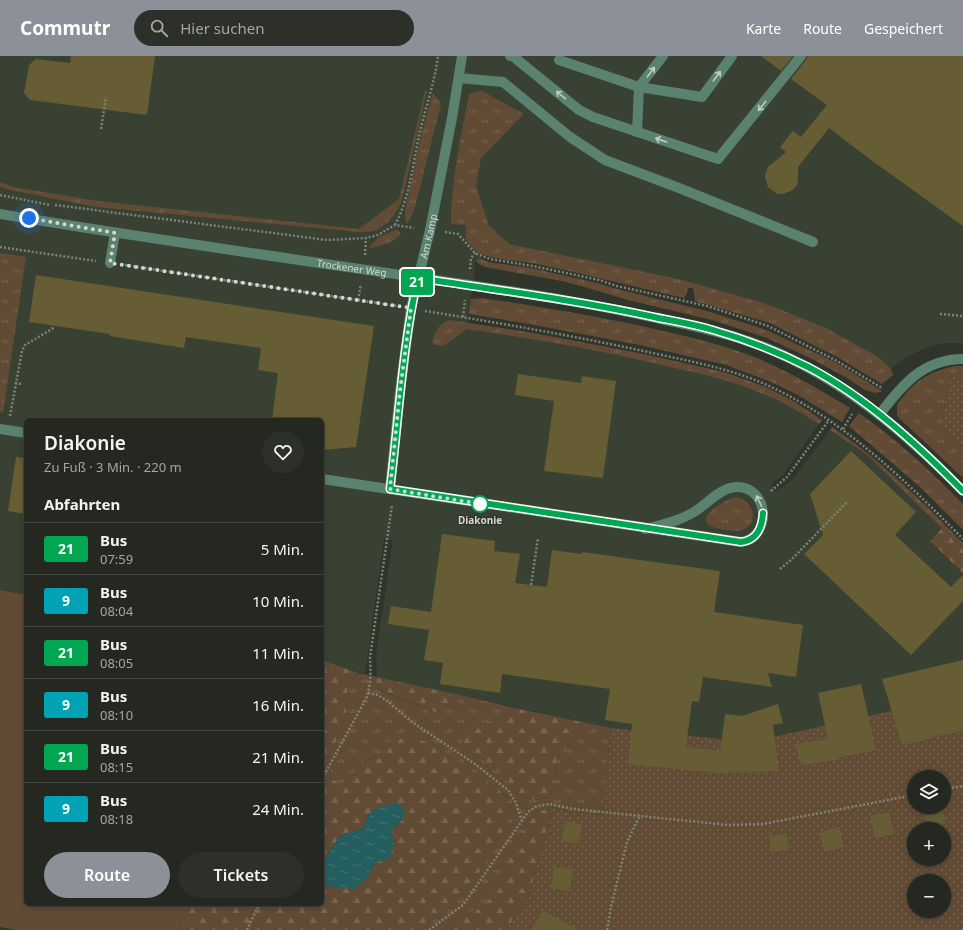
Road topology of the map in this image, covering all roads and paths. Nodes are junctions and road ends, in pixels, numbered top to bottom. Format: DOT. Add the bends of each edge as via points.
graph roads {
  1 [pos="438,56"];
  2 [pos="462,56"];
  3 [pos="510,56"];
  4 [pos="663,56"];
  5 [pos="732,56"];
  6 [pos="801,56"];
  7 [pos="559,60"];
  8 [pos="459,78"];
  9 [pos="639,88"];
  10 [pos="106,96"];
  11 [pos="101,129"];
  12 [pos="637,132"];
  13 [pos="0,214"];
  14 [pos="395,225"];
  15 [pos="115,233"];
  16 [pos="366,238"];
  17 [pos="813,242"];
  18 [pos="0,247"];
  19 [pos="366,247"];
  20 [pos="475,253"];
  21 [pos="110,263"];
  22 [pos="470,266"];
  23 [pos="418,278"];
  24 [pos="361,281"];
  25 [pos="466,299"];
  26 [pos="358,300"];
  27 [pos="411,308"];
  28 [pos="940,314"];
  29 [pos="963,316"];
  30 [pos="463,317"];
  31 [pos="54,326"];
  32 [pos="963,359"];
  33 [pos="15,383"];
  34 [pos="21,384"];
  35 [pos="879,415"];
  36 [pos="829,420"];
  37 [pos="4,430"];
  38 [pos="24,434"];
  39 [pos="324,479"];
  40 [pos="390,489"];
  41 [pos="963,491"];
  42 [pos="759,499"];
  43 [pos="848,501"];
  44 [pos="645,529"];
  45 [pos="538,538"];
  46 [pos="963,539"];
  47 [pos="780,569"];
  48 [pos="531,585"];
  49 [pos="368,693"];
  50 [pos="324,775"];
  51 [pos="963,786"];
  52 [pos="951,789"];
  53 [pos="907,796"];
  54 [pos="640,816"];
  55 [pos="522,821"];
  56 [pos="258,906"];
  57 [pos="247,930"];
  58 [pos="429,930"];
  59 [pos="607,930"];
  1 -- 14 [label="path" via="405,199"];
  2 -- 8 [label="street, Am Kamp"];
  12 -- 3 [label="street, one-way" via="578,110"];
  9 -- 4 [label="street, one-way"];
  9 -- 5 [label="street, one-way" via="702,96"];
  6 -- 12 [label="street, one-way" via="718,159"];
  7 -- 9 [label="street"];
  8 -- 17 [label="street" via="503,82 570,137 605,160"];
  8 -- 23 [label="street, Am Kamp" via="430,230"];
  9 -- 12 [label="street"];
  10 -- 11 [label="path"];
  13 -- 15 [label="street, Trockener Weg"];
  15 -- 21 [label="street"];
  15 -- 23 [label="street, Trockener Weg"];
  16 -- 19 [label="path"];
  18 -- 21 [label="path"];
  20 -- 22 [label="path"];
  21 -- 26 [label="path"];
  23 -- 27 [label="street, Am Kamp"];
  23 -- 35 [label="street, Trockener Weg" via="553,298 712,330 764,347 808,368 840,386"];
  24 -- 26 [label="path"];
  25 -- 30 [label="path"];
  26 -- 27 [label="path"];
  27 -- 30 [label="path"];
  27 -- 40 [label="street, Am Kamp"];
  28 -- 29 [label="path"];
  30 -- 36 [label="path" via="529,328 724,369 767,385"];
  31 -- 33 [label="path" via="25,345"];
  32 -- 35 [label="street" via="936,364 916,374 904,384"];
  33 -- 34 [label="path"];
  33 -- 37 [label="path"];
  35 -- 41 [label="street, Trockener Weg"];
  36 -- 42 [label="path" via="787,477"];
  36 -- 46 [label="path" via="870,450"];
  37 -- 38 [label="street"];
  39 -- 40 [label="street"];
  40 -- 44 [label="street"];
  40 -- 49 [label="path" via="393,504 370,657"];
  42 -- 44 [label="street" via="750,490 729,488 694,512 673,522"];
  44 -- 42 [label="street, one-way" via="747,541 753,538 760,528 763,513"];
  43 -- 47 [label="path"];
  45 -- 48 [label="path"];
  49 -- 50 [label="path"];
  49 -- 55 [label="path" via="386,700 412,722 475,764 508,790"];
  51 -- 52 [label="path"];
  53 -- 54 [label="path" via="763,824 728,825"];
  54 -- 55 [label="path" via="550,804 537,806 528,812"];
  54 -- 59 [label="path" via="627,842"];
  55 -- 58 [label="path" via="463,905"];
  56 -- 57 [label="path"];
}
